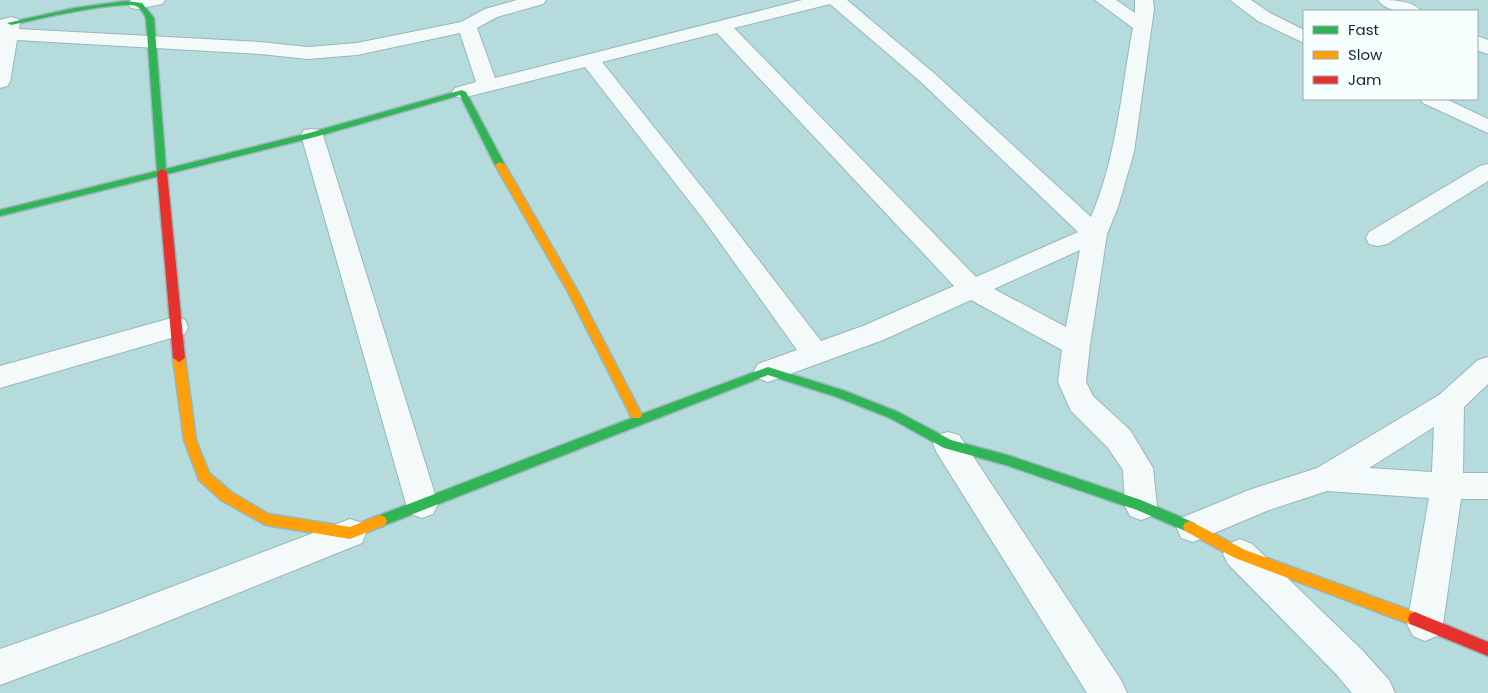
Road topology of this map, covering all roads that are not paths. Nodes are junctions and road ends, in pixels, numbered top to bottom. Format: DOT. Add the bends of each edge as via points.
graph roads {
  1 [pos="156,0"];
  2 [pos="537,0"];
  3 [pos="823,0"];
  4 [pos="836,0"];
  5 [pos="1104,0"];
  6 [pos="1144,0"];
  7 [pos="1239,0"];
  8 [pos="1387,0"];
  9 [pos="137,4"];
  10 [pos="1410,10"];
  11 [pos="467,26"];
  12 [pos="1142,26"];
  13 [pos="722,27"];
  14 [pos="7,28"];
  15 [pos="1303,36"];
  16 [pos="152,43"];
  17 [pos="591,61"];
  18 [pos="0,82"];
  19 [pos="488,86"];
  20 [pos="462,92"];
  21 [pos="1432,100"];
  22 [pos="1488,127"];
  23 [pos="312,136"];
  24 [pos="162,171"];
  25 [pos="1488,171"];
  26 [pos="0,213"];
  27 [pos="1095,234"];
  28 [pos="1378,238"];
  29 [pos="972,288"];
  30 [pos="174,327"];
  31 [pos="1076,345"];
  32 [pos="815,354"];
  33 [pos="1487,368"];
  34 [pos="768,371"];
  35 [pos="0,377"];
  36 [pos="1449,403"];
  37 [pos="640,420"];
  38 [pos="948,444"];
  39 [pos="1327,478"];
  40 [pos="1447,486"];
  41 [pos="1488,486"];
  42 [pos="422,504"];
  43 [pos="1141,506"];
  44 [pos="1193,528"];
  45 [pos="350,533"];
  46 [pos="1240,554"];
  47 [pos="1425,624"];
  48 [pos="1488,649"];
  49 [pos="0,667"];
  50 [pos="1108,693"];
  51 [pos="1376,693"];
  1 -- 9 [label="street"];
  2 -- 11 [label="street" via="491,13"];
  3 -- 13 [label="street"];
  4 -- 27 [label="street" via="928,78"];
  5 -- 12 [label="street"];
  6 -- 12 [label="street"];
  7 -- 15 [label="street"];
  8 -- 10 [label="street"];
  9 -- 14 [label="street" via="96,4"];
  9 -- 16 [label="street" via="150,18"];
  11 -- 16 [label="street" via="330,52"];
  11 -- 19 [label="street"];
  12 -- 27 [label="street" via="1123,148 1103,218"];
  13 -- 17 [label="street"];
  13 -- 29 [label="street"];
  14 -- 16 [label="street"];
  14 -- 18 [label="street"];
  16 -- 24 [label="street"];
  17 -- 19 [label="street"];
  17 -- 32 [label="street" via="712,215"];
  19 -- 20 [label="street"];
  20 -- 23 [label="street"];
  20 -- 37 [label="street"];
  21 -- 22 [label="street"];
  23 -- 24 [label="street"];
  23 -- 42 [label="street"];
  24 -- 26 [label="street"];
  24 -- 30 [label="street"];
  25 -- 28 [label="street"];
  27 -- 29 [label="street"];
  27 -- 31 [label="street"];
  29 -- 31 [label="street"];
  29 -- 32 [label="street" via="873,334"];
  30 -- 35 [label="street"];
  30 -- 45 [label="street" via="190,440 204,476 226,496 266,519"];
  31 -- 43 [label="street" via="1072,382 1081,403 1118,439 1138,468"];
  32 -- 34 [label="street"];
  33 -- 36 [label="street"];
  34 -- 37 [label="street"];
  34 -- 38 [label="street" via="894,415"];
  36 -- 39 [label="street"];
  36 -- 40 [label="street"];
  37 -- 42 [label="street"];
  38 -- 43 [label="street" via="1007,460"];
  38 -- 50 [label="street"];
  39 -- 40 [label="street"];
  39 -- 44 [label="street" via="1260,500"];
  40 -- 41 [label="street"];
  40 -- 47 [label="street"];
  42 -- 45 [label="street"];
  43 -- 44 [label="street"];
  44 -- 46 [label="street"];
  45 -- 49 [label="street"];
  46 -- 47 [label="street"];
  46 -- 51 [label="street" via="1350,662"];
  47 -- 48 [label="street"];
}
